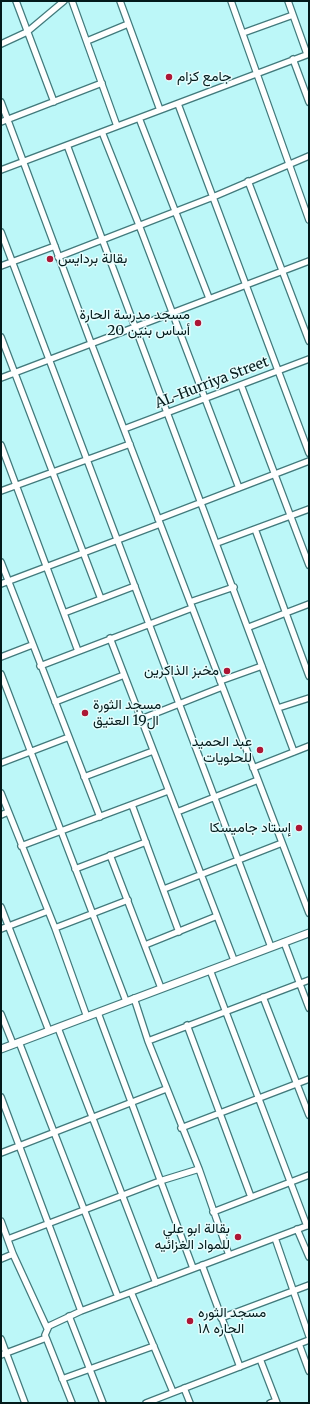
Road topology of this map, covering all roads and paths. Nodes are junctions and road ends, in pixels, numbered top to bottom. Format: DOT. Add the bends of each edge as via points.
graph roads {
  1 [pos="16,1"];
  2 [pos="64,1"];
  3 [pos="72,1"];
  4 [pos="120,1"];
  5 [pos="231,1"];
  6 [pos="288,1"];
  7 [pos="293,15"];
  8 [pos="128,24"];
  9 [pos="27,32"];
  10 [pos="243,33"];
  11 [pos="87,41"];
  12 [pos="1,44"];
  13 [pos="308,54"];
  14 [pos="293,59"];
  15 [pos="258,73"];
  16 [pos="102,83"];
  17 [pos="1,102"];
  18 [pos="54,102"];
  19 [pos="309,102"];
  20 [pos="178,104"];
  21 [pos="160,110"];
  22 [pos="139,118"];
  23 [pos="8,120"];
  24 [pos="1,122"];
  25 [pos="118,126"];
  26 [pos="102,132"];
  27 [pos="67,145"];
  28 [pos="309,156"];
  29 [pos="24,162"];
  30 [pos="289,164"];
  31 [pos="1,170"];
  32 [pos="248,181"];
  33 [pos="214,197"];
  34 [pos="175,211"];
  35 [pos="309,220"];
  36 [pos="139,225"];
  37 [pos="1,232"];
  38 [pos="102,240"];
  39 [pos="55,246"];
  40 [pos="58,257"];
  41 [pos="309,261"];
  42 [pos="12,262"];
  43 [pos="1,266"];
  44 [pos="282,271"];
  45 [pos="246,285"];
  46 [pos="209,298"];
  47 [pos="172,313"];
  48 [pos="135,327"];
  49 [pos="1,337"];
  50 [pos="309,341"];
  51 [pos="91,343"];
  52 [pos="309,359"];
  53 [pos="50,360"];
  54 [pos="277,371"];
  55 [pos="15,373"];
  56 [pos="1,378"];
  57 [pos="241,385"];
  58 [pos="205,399"];
  59 [pos="168,413"];
  60 [pos="124,429"];
  61 [pos="130,444"];
  62 [pos="1,445"];
  63 [pos="309,453"];
  64 [pos="88,459"];
  65 [pos="309,461"];
  66 [pos="53,472"];
  67 [pos="274,474"];
  68 [pos="16,485"];
  69 [pos="239,488"];
  70 [pos="1,491"];
  71 [pos="201,502"];
  72 [pos="309,509"];
  73 [pos="290,517"];
  74 [pos="159,521"];
  75 [pos="255,529"];
  76 [pos="118,540"];
  77 [pos="217,543"];
  78 [pos="84,553"];
  79 [pos="1,562"];
  80 [pos="309,565"];
  81 [pos="47,567"];
  82 [pos="8,581"];
  83 [pos="1,584"];
  84 [pos="135,586"];
  85 [pos="234,587"];
  86 [pos="101,599"];
  87 [pos="309,604"];
  88 [pos="191,605"];
  89 [pos="287,612"];
  90 [pos="64,613"];
  91 [pos="149,624"];
  92 [pos="249,627"];
  93 [pos="110,638"];
  94 [pos="32,644"];
  95 [pos="78,650"];
  96 [pos="1,657"];
  97 [pos="40,666"];
  98 [pos="262,666"];
  99 [pos="1,674"];
  100 [pos="124,676"];
  101 [pos="309,676"];
  102 [pos="220,681"];
  103 [pos="222,687"];
  104 [pos="309,698"];
  105 [pos="55,702"];
  106 [pos="179,704"];
  107 [pos="278,708"];
  108 [pos="141,718"];
  109 [pos="68,737"];
  110 [pos="309,746"];
  111 [pos="153,751"];
  112 [pos="31,752"];
  113 [pos="294,752"];
  114 [pos="1,763"];
  115 [pos="253,768"];
  116 [pos="84,777"];
  117 [pos="258,780"];
  118 [pos="168,791"];
  119 [pos="1,793"];
  120 [pos="215,797"];
  121 [pos="132,805"];
  122 [pos="8,812"];
  123 [pos="177,812"];
  124 [pos="1,815"];
  125 [pos="100,817"];
  126 [pos="61,832"];
  127 [pos="146,842"];
  128 [pos="282,843"];
  129 [pos="21,846"];
  130 [pos="110,855"];
  131 [pos="239,861"];
  132 [pos="75,869"];
  133 [pos="202,874"];
  134 [pos="164,889"];
  135 [pos="128,900"];
  136 [pos="1,907"];
  137 [pos="48,911"];
  138 [pos="309,913"];
  139 [pos="92,914"];
  140 [pos="217,916"];
  141 [pos="9,926"];
  142 [pos="55,928"];
  143 [pos="1,929"];
  144 [pos="179,932"];
  145 [pos="309,933"];
  146 [pos="284,942"];
  147 [pos="145,945"];
  148 [pos="271,947"];
  149 [pos="234,960"];
  150 [pos="210,970"];
  151 [pos="309,980"];
  152 [pos="300,983"];
  153 [pos="161,988"];
  154 [pos="263,997"];
  155 [pos="134,998"];
  156 [pos="126,1001"];
  157 [pos="309,1008"];
  158 [pos="225,1011"];
  159 [pos="98,1013"];
  160 [pos="1,1014"];
  161 [pos="88,1017"];
  162 [pos="186,1025"];
  163 [pos="58,1028"];
  164 [pos="48,1031"];
  165 [pos="148,1041"];
  166 [pos="16,1043"];
  167 [pos="1,1049"];
  168 [pos="309,1080"];
  169 [pos="297,1084"];
  170 [pos="166,1089"];
  171 [pos="1,1097"];
  172 [pos="258,1098"];
  173 [pos="130,1103"];
  174 [pos="220,1113"];
  175 [pos="309,1115"];
  176 [pos="92,1118"];
  177 [pos="181,1128"];
  178 [pos="55,1132"];
  179 [pos="19,1146"];
  180 [pos="1,1153"];
  181 [pos="198,1169"];
  182 [pos="309,1175"];
  183 [pos="160,1181"];
  184 [pos="290,1182"];
  185 [pos="122,1195"];
  186 [pos="251,1197"];
  187 [pos="85,1210"];
  188 [pos="213,1212"];
  189 [pos="1,1221"];
  190 [pos="48,1224"];
  191 [pos="308,1225"];
  192 [pos="297,1229"];
  193 [pos="275,1238"];
  194 [pos="8,1239"];
  195 [pos="13,1254"];
  196 [pos="229,1255"];
  197 [pos="309,1257"];
  198 [pos="1,1259"];
  199 [pos="202,1265"];
  200 [pos="193,1268"];
  201 [pos="156,1283"];
  202 [pos="309,1285"];
  203 [pos="294,1291"];
  204 [pos="131,1292"];
  205 [pos="118,1297"];
  206 [pos="81,1311"];
  207 [pos="69,1316"];
  208 [pos="221,1318"];
  209 [pos="47,1328"];
  210 [pos="309,1336"];
  211 [pos="46,1338"];
  212 [pos="1,1339"];
  213 [pos="309,1340"];
  214 [pos="299,1344"];
  215 [pos="154,1346"];
  216 [pos="4,1354"];
  217 [pos="260,1359"];
  218 [pos="240,1367"];
  219 [pos="89,1369"];
  220 [pos="309,1371"];
  221 [pos="62,1379"];
  222 [pos="184,1388"];
  223 [pos="173,1392"];
  224 [pos="277,1402"];
  225 [pos="25,1403"];
  226 [pos="72,1403"];
  227 [pos="103,1403"];
  228 [pos="146,1403"];
  229 [pos="190,1403"];
  230 [pos="270,1403"];
  1 -- 9 [label="street"];
  2 -- 9 [label="street"];
  3 -- 11 [label="street"];
  4 -- 8 [label="street"];
  5 -- 10 [label="street"];
  6 -- 7 [label="street"];
  7 -- 10 [label="street"];
  7 -- 13 [label="street"];
  8 -- 11 [label="street"];
  8 -- 21 [label="street"];
  9 -- 12 [label="street"];
  9 -- 18 [label="street"];
  10 -- 15 [label="street"];
  11 -- 16 [label="street"];
  13 -- 14 [label="street"];
  14 -- 15 [label="street"];
  14 -- 19 [label="street"];
  15 -- 20 [label="street"];
  15 -- 30 [label="street"];
  16 -- 18 [label="street"];
  16 -- 25 [label="street"];
  17 -- 23 [label="street"];
  18 -- 23 [label="street"];
  20 -- 21 [label="street"];
  20 -- 33 [label="street"];
  21 -- 22 [label="street"];
  22 -- 25 [label="street"];
  22 -- 34 [label="street"];
  23 -- 24 [label="street"];
  23 -- 29 [label="street"];
  25 -- 26 [label="street"];
  26 -- 27 [label="street"];
  26 -- 36 [label="street"];
  27 -- 29 [label="street"];
  27 -- 38 [label="street"];
  28 -- 30 [label="street"];
  29 -- 31 [label="street"];
  29 -- 39 [label="street"];
  30 -- 32 [label="street"];
  30 -- 35 [label="street"];
  32 -- 33 [label="street"];
  32 -- 44 [label="street"];
  33 -- 34 [label="street"];
  33 -- 45 [label="street"];
  34 -- 36 [label="street"];
  34 -- 46 [label="street"];
  36 -- 38 [label="street"];
  36 -- 47 [label="street"];
  37 -- 42 [label="street"];
  38 -- 40 [label="street"];
  38 -- 48 [label="street"];
  39 -- 40 [label="street"];
  39 -- 42 [label="street"];
  40 -- 51 [label="street"];
  41 -- 44 [label="street"];
  42 -- 43 [label="street"];
  42 -- 53 [label="street"];
  44 -- 45 [label="street"];
  44 -- 50 [label="street"];
  45 -- 46 [label="street"];
  45 -- 54 [label="street"];
  46 -- 47 [label="street"];
  47 -- 48 [label="street"];
  47 -- 58 [label="street"];
  48 -- 51 [label="street"];
  48 -- 59 [label="street"];
  49 -- 55 [label="street"];
  51 -- 53 [label="street"];
  51 -- 60 [label="street"];
  52 -- 54 [label="street, AL-Hurriya Street"];
  53 -- 55 [label="street"];
  53 -- 64 [label="street"];
  54 -- 57 [label="street, AL-Hurriya Street"];
  54 -- 63 [label="street"];
  55 -- 56 [label="street"];
  55 -- 66 [label="street"];
  57 -- 58 [label="street, AL-Hurriya Street"];
  57 -- 67 [label="street"];
  58 -- 59 [label="street, AL-Hurriya Street"];
  58 -- 69 [label="street"];
  59 -- 60 [label="street, AL-Hurriya Street"];
  59 -- 71 [label="street"];
  60 -- 61 [label="street"];
  61 -- 64 [label="street"];
  61 -- 74 [label="street"];
  62 -- 68 [label="street"];
  64 -- 66 [label="street"];
  64 -- 76 [label="street"];
  65 -- 67 [label="street"];
  66 -- 68 [label="street"];
  66 -- 78 [label="street"];
  67 -- 69 [label="street"];
  67 -- 73 [label="street"];
  68 -- 70 [label="street"];
  68 -- 81 [label="street"];
  69 -- 71 [label="street"];
  71 -- 74 [label="street"];
  71 -- 77 [label="street"];
  72 -- 73 [label="street"];
  73 -- 75 [label="street"];
  73 -- 80 [label="street"];
  74 -- 76 [label="street"];
  74 -- 88 [label="street"];
  75 -- 77 [label="street"];
  75 -- 89 [label="street"];
  76 -- 78 [label="street"];
  76 -- 84 [label="street"];
  77 -- 85 [label="street"];
  78 -- 81 [label="street"];
  78 -- 86 [label="street"];
  79 -- 82 [label="street"];
  81 -- 82 [label="street"];
  81 -- 90 [label="street"];
  82 -- 83 [label="street"];
  82 -- 94 [label="street"];
  84 -- 86 [label="street"];
  84 -- 91 [label="street"];
  85 -- 88 [label="street"];
  85 -- 92 [label="street"];
  86 -- 90 [label="street"];
  87 -- 89 [label="street"];
  88 -- 91 [label="street"];
  88 -- 102 [label="street"];
  89 -- 92 [label="street"];
  89 -- 101 [label="street"];
  90 -- 95 [label="street"];
  91 -- 93 [label="street"];
  91 -- 106 [label="street"];
  92 -- 98 [label="street"];
  93 -- 95 [label="street"];
  93 -- 100 [label="street"];
  94 -- 96 [label="street"];
  94 -- 97 [label="street"];
  95 -- 97 [label="street"];
  97 -- 105 [label="street"];
  98 -- 102 [label="street"];
  98 -- 107 [label="street"];
  99 -- 112 [label="street"];
  100 -- 105 [label="street"];
  100 -- 108 [label="street"];
  102 -- 103 [label="street"];
  103 -- 106 [label="street"];
  103 -- 115 [label="street"];
  104 -- 107 [label="street"];
  105 -- 109 [label="street"];
  106 -- 108 [label="street"];
  106 -- 120 [label="street"];
  107 -- 113 [label="street"];
  108 -- 111 [label="street"];
  109 -- 112 [label="street"];
  109 -- 116 [label="street"];
  110 -- 113 [label="street"];
  111 -- 116 [label="street"];
  111 -- 118 [label="street"];
  112 -- 114 [label="street"];
  112 -- 126 [label="street"];
  113 -- 115 [label="street"];
  115 -- 117 [label="street"];
  116 -- 125 [label="street"];
  117 -- 120 [label="street"];
  117 -- 128 [label="street"];
  118 -- 121 [label="street"];
  118 -- 123 [label="street"];
  119 -- 122 [label="street"];
  120 -- 123 [label="street"];
  120 -- 131 [label="street"];
  121 -- 125 [label="street"];
  121 -- 127 [label="street"];
  122 -- 124 [label="street"];
  122 -- 129 [label="street"];
  123 -- 133 [label="street"];
  125 -- 126 [label="street"];
  126 -- 129 [label="street"];
  126 -- 132 [label="street"];
  127 -- 130 [label="street"];
  127 -- 134 [label="street"];
  128 -- 131 [label="street"];
  128 -- 138 [label="street"];
  129 -- 137 [label="street"];
  130 -- 132 [label="street"];
  130 -- 135 [label="street"];
  131 -- 133 [label="street"];
  131 -- 148 [label="street"];
  132 -- 139 [label="street"];
  133 -- 134 [label="street"];
  133 -- 140 [label="street"];
  134 -- 144 [label="street"];
  135 -- 139 [label="street"];
  135 -- 147 [label="street"];
  136 -- 141 [label="street"];
  137 -- 141 [label="street"];
  137 -- 142 [label="street"];
  139 -- 142 [label="street"];
  139 -- 156 [label="street"];
  140 -- 144 [label="street"];
  140 -- 149 [label="street"];
  141 -- 143 [label="street"];
  141 -- 164 [label="street"];
  142 -- 161 [label="street"];
  144 -- 147 [label="street"];
  145 -- 146 [label="street"];
  146 -- 148 [label="street"];
  146 -- 152 [label="street"];
  147 -- 153 [label="street"];
  148 -- 149 [label="street"];
  149 -- 150 [label="street"];
  150 -- 153 [label="street"];
  150 -- 158 [label="street"];
  151 -- 152 [label="street"];
  152 -- 154 [label="street"];
  152 -- 157 [label="street"];
  153 -- 155 [label="street"];
  154 -- 158 [label="street"];
  154 -- 169 [label="street"];
  155 -- 156 [label="street"];
  155 -- 165 [label="street"];
  156 -- 159 [label="street"];
  158 -- 162 [label="street"];
  158 -- 172 [label="street"];
  159 -- 161 [label="street"];
  159 -- 173 [label="street"];
  160 -- 166 [label="street"];
  161 -- 163 [label="street"];
  162 -- 165 [label="street"];
  162 -- 174 [label="street"];
  163 -- 164 [label="street"];
  163 -- 176 [label="street"];
  164 -- 166 [label="street"];
  165 -- 170 [label="street"];
  166 -- 167 [label="street"];
  166 -- 178 [label="street"];
  168 -- 169 [label="street"];
  169 -- 172 [label="street"];
  169 -- 175 [label="street"];
  170 -- 173 [label="street"];
  170 -- 177 [label="street"];
  171 -- 179 [label="street"];
  172 -- 174 [label="street"];
  172 -- 184 [label="street"];
  173 -- 176 [label="street"];
  173 -- 183 [label="street"];
  174 -- 177 [label="street"];
  174 -- 186 [label="street"];
  176 -- 178 [label="street"];
  176 -- 185 [label="street"];
  177 -- 181 [label="street"];
  178 -- 179 [label="street"];
  178 -- 187 [label="street"];
  179 -- 180 [label="street"];
  179 -- 190 [label="street"];
  181 -- 183 [label="street"];
  181 -- 188 [label="street"];
  182 -- 184 [label="street"];
  183 -- 185 [label="street"];
  183 -- 200 [label="street"];
  184 -- 186 [label="street"];
  184 -- 191 [label="street"];
  185 -- 187 [label="street"];
  185 -- 201 [label="street"];
  186 -- 188 [label="street"];
  187 -- 190 [label="street"];
  187 -- 205 [label="street"];
  188 -- 196 [label="street"];
  189 -- 194 [label="street"];
  190 -- 194 [label="street"];
  190 -- 206 [label="street"];
  191 -- 192 [label="street"];
  192 -- 193 [label="street"];
  192 -- 197 [label="street"];
  193 -- 196 [label="street"];
  193 -- 203 [label="street"];
  194 -- 195 [label="street"];
  195 -- 198 [label="street"];
  195 -- 209 [label="street"];
  196 -- 199 [label="street"];
  199 -- 200 [label="street"];
  199 -- 208 [label="street"];
  200 -- 201 [label="street"];
  201 -- 204 [label="street"];
  202 -- 203 [label="street"];
  203 -- 208 [label="street"];
  203 -- 210 [label="street"];
  204 -- 205 [label="street"];
  204 -- 215 [label="street"];
  205 -- 206 [label="street"];
  206 -- 207 [label="street"];
  207 -- 209 [label="street"];
  207 -- 219 [label="street"];
  208 -- 218 [label="street"];
  209 -- 211 [label="street"];
  211 -- 216 [label="street"];
  211 -- 221 [label="street"];
  212 -- 216 [label="street"];
  213 -- 214 [label="street"];
  214 -- 217 [label="street"];
  214 -- 220 [label="street"];
  215 -- 219 [label="street"];
  215 -- 223 [label="street"];
  216 -- 225 [label="street"];
  217 -- 218 [label="street"];
  217 -- 224 [label="street"];
  218 -- 222 [label="street"];
  219 -- 221 [label="street"];
  219 -- 227 [label="street"];
  221 -- 226 [label="street"];
  222 -- 223 [label="street"];
  222 -- 229 [label="street"];
  223 -- 228 [label="street"];
  224 -- 230 [label="street"];
}
